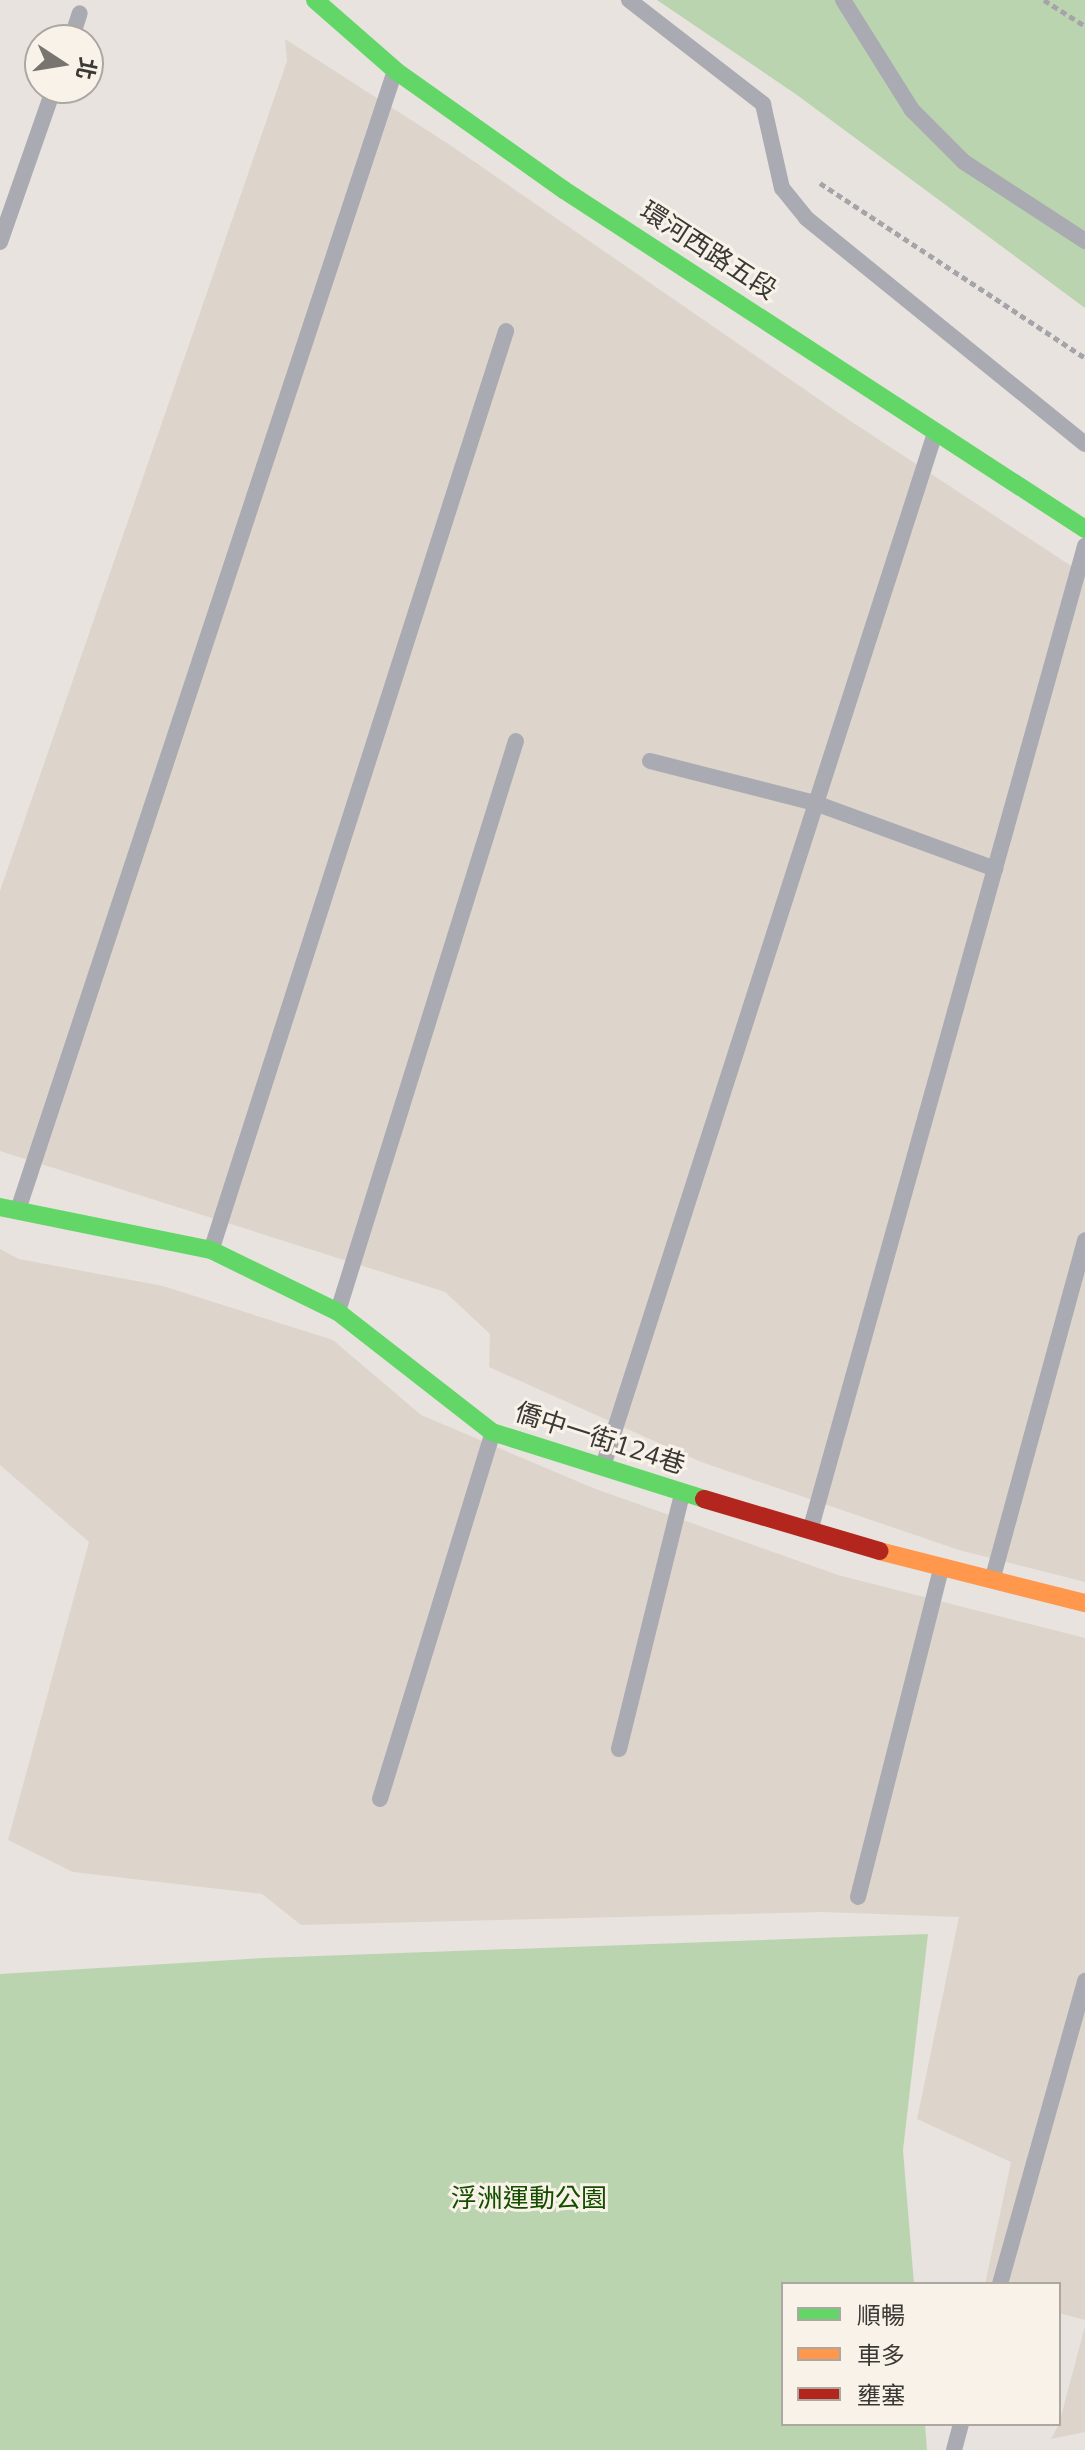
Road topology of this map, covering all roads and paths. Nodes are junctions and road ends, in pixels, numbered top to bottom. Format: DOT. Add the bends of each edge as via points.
graph roads {
  1 [pos="315,0"];
  2 [pos="629,0"];
  3 [pos="843,0"];
  4 [pos="1044,0"];
  5 [pos="80,13"];
  6 [pos="76,24"];
  7 [pos="1085,26"];
  8 [pos="396,71"];
  9 [pos="48,104"];
  10 [pos="820,183"];
  11 [pos="1085,241"];
  12 [pos="0,242"];
  13 [pos="506,331"];
  14 [pos="1085,358"];
  15 [pos="936,430"];
  16 [pos="1085,444"];
  17 [pos="1085,529"];
  18 [pos="1085,546"];
  19 [pos="516,741"];
  20 [pos="650,761"];
  21 [pos="815,803"];
  22 [pos="995,869"];
  23 [pos="9,1209"];
  24 [pos="1085,1240"];
  25 [pos="211,1250"];
  26 [pos="338,1312"];
  27 [pos="492,1432"];
  28 [pos="602,1467"];
  29 [pos="683,1493"];
  30 [pos="810,1533"];
  31 [pos="941,1566"];
  32 [pos="992,1579"];
  33 [pos="1085,1603"];
  34 [pos="619,1749"];
  35 [pos="380,1799"];
  36 [pos="858,1897"];
  37 [pos="1085,1981"];
  38 [pos="1001,2282"];
  39 [pos="960,2426"];
  40 [pos="954,2450"];
  1 -- 8 [label="street, 環河西路五段"];
  2 -- 16 [label="lane" via="763,104 782,188 806,218"];
  3 -- 11 [label="lane" via="912,110 964,162"];
  4 -- 7 [label="path"];
  5 -- 6 [label="lane"];
  8 -- 15 [label="street, 環河西路五段" via="564,190"];
  8 -- 23 [label="lane"];
  9 -- 12 [label="lane"];
  10 -- 14 [label="path"];
  13 -- 25 [label="lane"];
  15 -- 17 [label="street, 環河西路五段"];
  15 -- 21 [label="lane"];
  18 -- 22 [label="lane"];
  19 -- 26 [label="lane"];
  20 -- 21 [label="lane"];
  21 -- 22 [label="lane"];
  21 -- 28 [label="lane"];
  22 -- 30 [label="lane"];
  23 -- 25 [label="street, 僑中一街124巷"];
  24 -- 32 [label="lane"];
  25 -- 26 [label="street, 僑中一街124巷"];
  26 -- 27 [label="street, 僑中一街124巷"];
  27 -- 28 [label="street, 僑中一街124巷"];
  27 -- 35 [label="lane"];
  28 -- 29 [label="street, 僑中一街124巷"];
  29 -- 30 [label="street, 僑中一街124巷"];
  29 -- 34 [label="lane"];
  30 -- 31 [label="street, 僑中一街124巷"];
  31 -- 32 [label="street, 僑中一街124巷"];
  31 -- 36 [label="lane"];
  32 -- 33 [label="street, 僑中一街124巷"];
  37 -- 38 [label="lane"];
  39 -- 40 [label="lane"];
}
